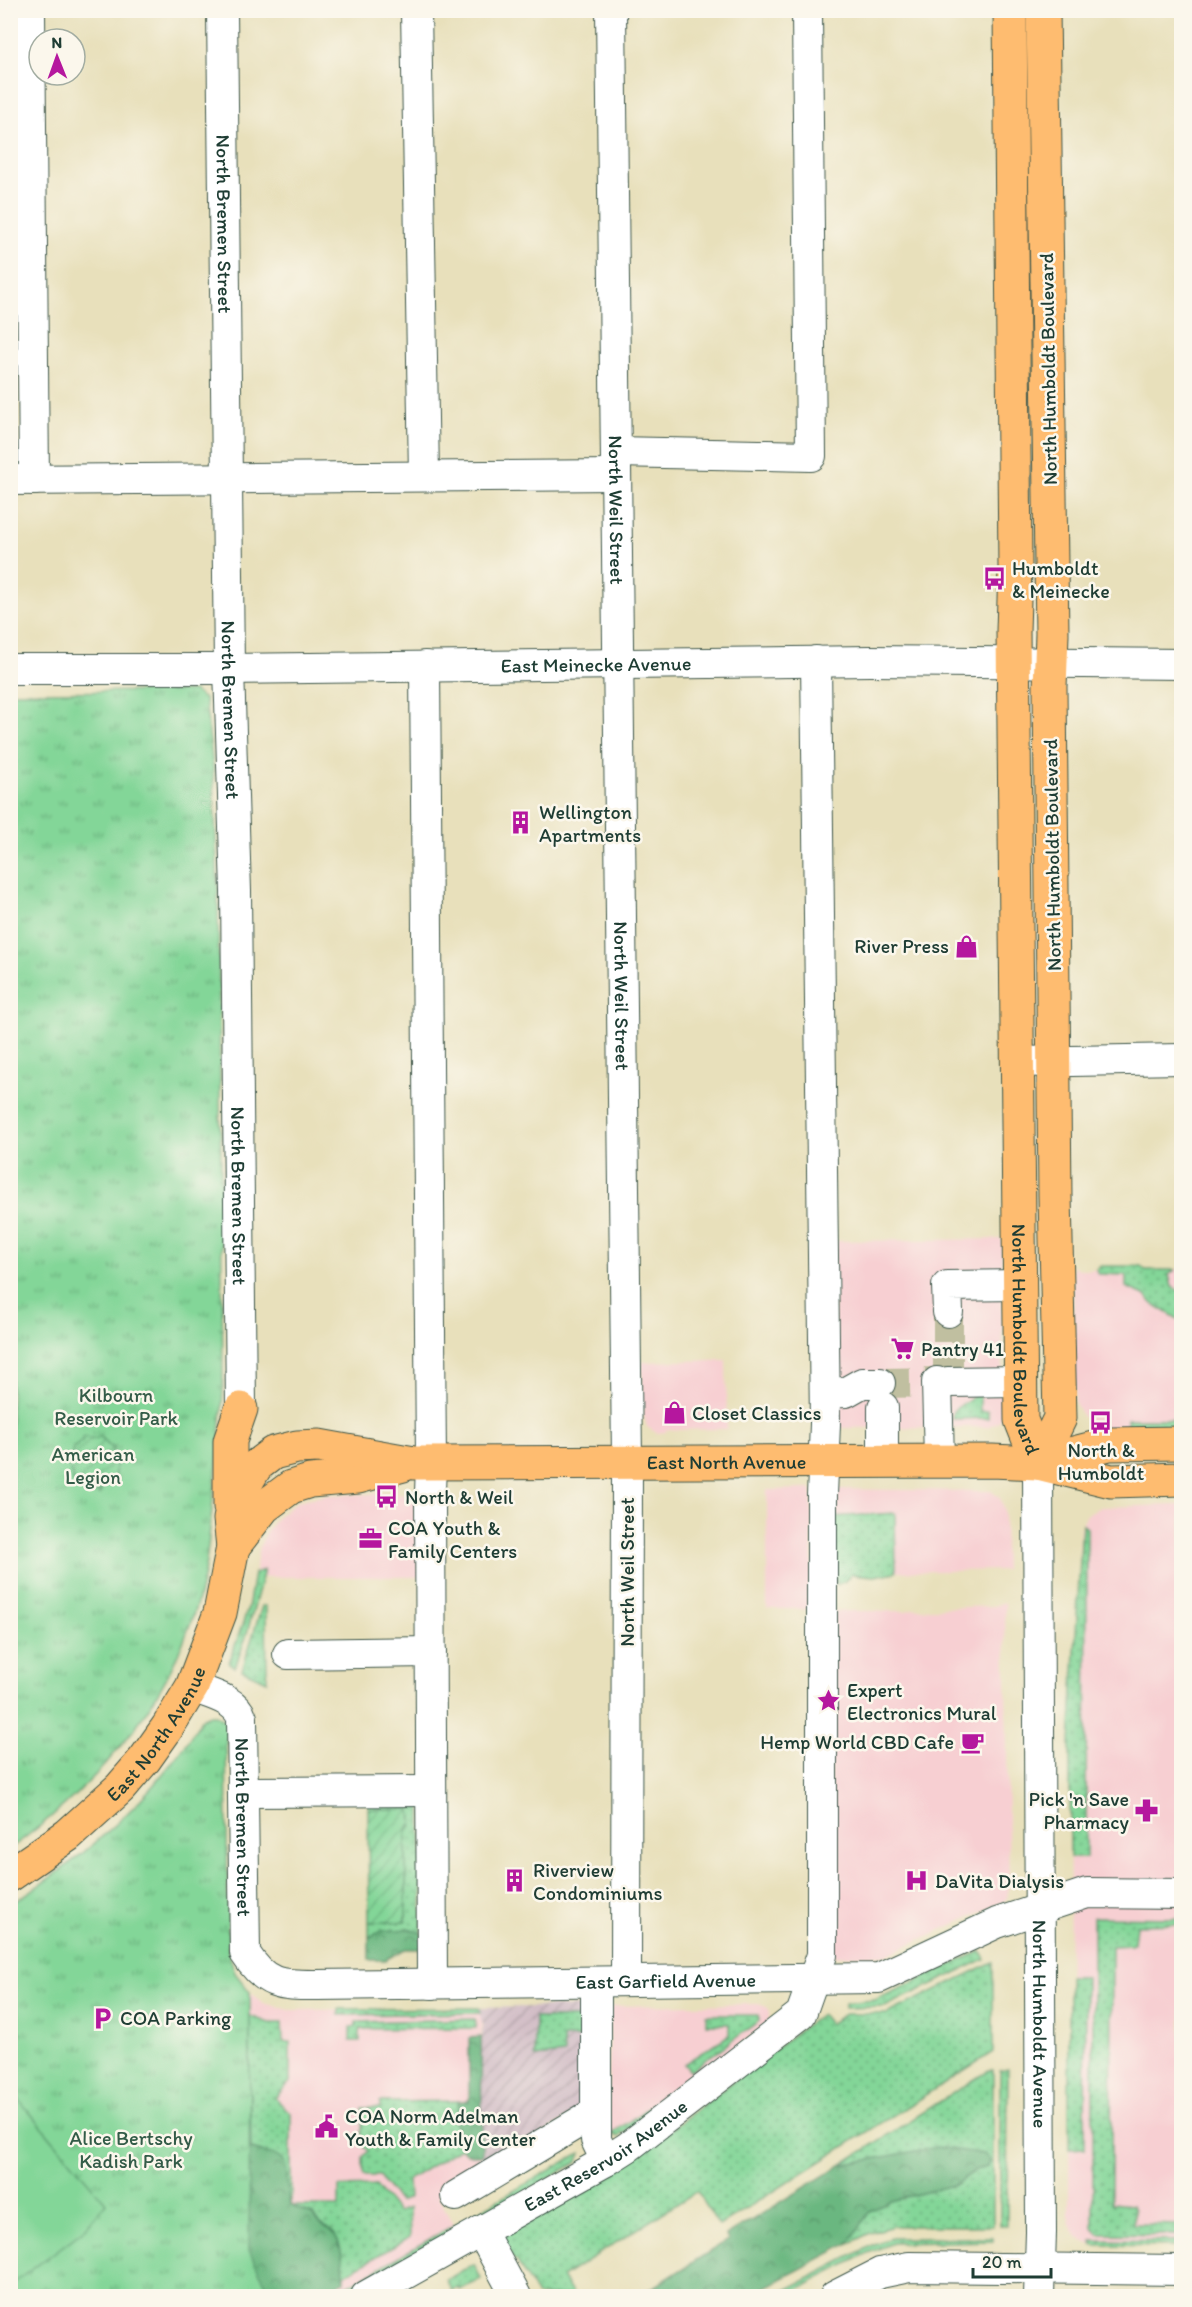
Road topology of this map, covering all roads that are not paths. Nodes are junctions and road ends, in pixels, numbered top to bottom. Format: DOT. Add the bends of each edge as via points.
graph roads {
  1 [pos="30,10"];
  2 [pos="222,10"];
  3 [pos="416,10"];
  4 [pos="611,10"];
  5 [pos="807,10"];
  6 [pos="1010,10"];
  7 [pos="1043,10"];
  8 [pos="616,464"];
  9 [pos="424,476"];
  10 [pos="227,478"];
  11 [pos="22,480"];
  12 [pos="816,661"];
  13 [pos="1013,661"];
  14 [pos="1051,662"];
  15 [pos="619,663"];
  16 [pos="1182,664"];
  17 [pos="424,666"];
  18 [pos="10,669"];
  19 [pos="229,669"];
  20 [pos="1182,1059"];
  21 [pos="1054,1061"];
  22 [pos="1016,1062"];
  23 [pos="1019,1284"];
  24 [pos="948,1312"];
  25 [pos="1020,1381"];
  26 [pos="825,1393"];
  27 [pos="241,1409"];
  28 [pos="1182,1443"];
  29 [pos="273,1453"];
  30 [pos="939,1460"];
  31 [pos="627,1461"];
  32 [pos="822,1461"];
  33 [pos="883,1461"];
  34 [pos="423,1463"];
  35 [pos="1038,1463"];
  36 [pos="1182,1479"];
  37 [pos="231,1533"];
  38 [pos="431,1652"];
  39 [pos="288,1654"];
  40 [pos="192,1687"];
  41 [pos="431,1791"];
  42 [pos="243,1792"];
  43 [pos="10,1875"];
  44 [pos="1182,1894"];
  45 [pos="1040,1908"];
  46 [pos="814,1979"];
  47 [pos="626,1981"];
  48 [pos="276,1982"];
  49 [pos="596,1982"];
  50 [pos="432,1984"];
  51 [pos="596,2112"];
  52 [pos="606,2161"];
  53 [pos="456,2196"];
  54 [pos="481,2231"];
  55 [pos="1040,2267"];
  56 [pos="1182,2270"];
  57 [pos="366,2296"];
  58 [pos="516,2296"];
  59 [pos="835,2296"];
  60 [pos="1039,2296"];
  1 -- 11 [label="street"];
  2 -- 10 [label="street, North Bremen Street"];
  3 -- 9 [label="street"];
  4 -- 8 [label="street, North Weil Street"];
  5 -- 8 [label="street" via="811,456"];
  6 -- 13 [label="main road, North Humboldt Boulevard"];
  7 -- 14 [label="main road, North Humboldt Boulevard"];
  8 -- 9 [label="street"];
  8 -- 15 [label="street, North Weil Street"];
  9 -- 10 [label="street"];
  10 -- 11 [label="street"];
  10 -- 19 [label="street, North Bremen Street"];
  12 -- 13 [label="street, East Meinecke Avenue"];
  12 -- 15 [label="street, East Meinecke Avenue"];
  12 -- 26 [label="street, East Reservoir Avenue"];
  13 -- 14 [label="street, East Meinecke Avenue"];
  13 -- 22 [label="main road, North Humboldt Boulevard"];
  14 -- 16 [label="street, East Meinecke Avenue"];
  14 -- 21 [label="main road, North Humboldt Boulevard"];
  15 -- 17 [label="street, East Meinecke Avenue"];
  15 -- 31 [label="street, North Weil Street"];
  17 -- 19 [label="street, East Meinecke Avenue"];
  17 -- 34 [label="street"];
  18 -- 19 [label="street, East Meinecke Avenue"];
  19 -- 27 [label="street, North Bremen Street" via="236,891"];
  20 -- 21 [label="street"];
  21 -- 22 [label="street"];
  21 -- 35 [label="main road, North Humboldt Boulevard" via="1060,1418"];
  22 -- 23 [label="main road, North Humboldt Boulevard"];
  23 -- 24 [label="street" via="947,1286"];
  23 -- 25 [label="main road, North Humboldt Boulevard"];
  25 -- 30 [label="street" via="942,1379"];
  25 -- 35 [label="main road, North Humboldt Boulevard" via="1021,1420"];
  26 -- 32 [label="street, East Reservoir Avenue"];
  26 -- 33 [label="street" via="846,1392 862,1383 881,1395"];
  27 -- 29 [label="main road"];
  27 -- 37 [label="main road" via="230,1441"];
  28 -- 35 [label="main road, East North Avenue" via="1109,1444"];
  29 -- 34 [label="main road, East North Avenue" via="319,1446"];
  29 -- 37 [label="main road, East North Avenue" via="256,1466 244,1484"];
  30 -- 33 [label="main road, East North Avenue"];
  30 -- 35 [label="main road, East North Avenue"];
  31 -- 32 [label="main road, East North Avenue"];
  31 -- 34 [label="main road, East North Avenue"];
  31 -- 47 [label="street, North Weil Street"];
  32 -- 33 [label="main road, East North Avenue"];
  32 -- 46 [label="street, East Reservoir Avenue" via="822,1955"];
  34 -- 37 [label="main road, East North Avenue" via="358,1477 310,1480 291,1487"];
  34 -- 38 [label="street" via="430,1493"];
  35 -- 36 [label="main road, East North Avenue" via="1111,1480"];
  35 -- 45 [label="street, North Humboldt Avenue"];
  37 -- 40 [label="main road, East North Avenue" via="220,1613"];
  38 -- 39 [label="street"];
  38 -- 41 [label="street"];
  40 -- 42 [label="street, North Bremen Street" via="239,1709 243,1727"];
  40 -- 43 [label="main road, East North Avenue" via="145,1759 120,1788 68,1835"];
  41 -- 42 [label="street"];
  41 -- 50 [label="street"];
  42 -- 48 [label="street, North Bremen Street" via="245,1953 265,1978"];
  44 -- 45 [label="street, East Garfield Avenue" via="1087,1893"];
  45 -- 46 [label="street, East Garfield Avenue" via="997,1923 879,1978"];
  45 -- 55 [label="street, North Humboldt Avenue"];
  46 -- 47 [label="street, East Garfield Avenue"];
  46 -- 52 [label="street, East Reservoir Avenue" via="801,2014"];
  47 -- 49 [label="street, East Garfield Avenue"];
  48 -- 50 [label="street, East Garfield Avenue"];
  49 -- 50 [label="street, East Garfield Avenue"];
  49 -- 51 [label="street"];
  51 -- 52 [label="street" via="597,2140"];
  51 -- 53 [label="street"];
  52 -- 54 [label="street, East Reservoir Avenue"];
  54 -- 57 [label="street, East Reservoir Avenue"];
  54 -- 58 [label="street"];
  55 -- 56 [label="street"];
  55 -- 59 [label="street" via="893,2269"];
  55 -- 60 [label="street, North Humboldt Avenue"];
}
